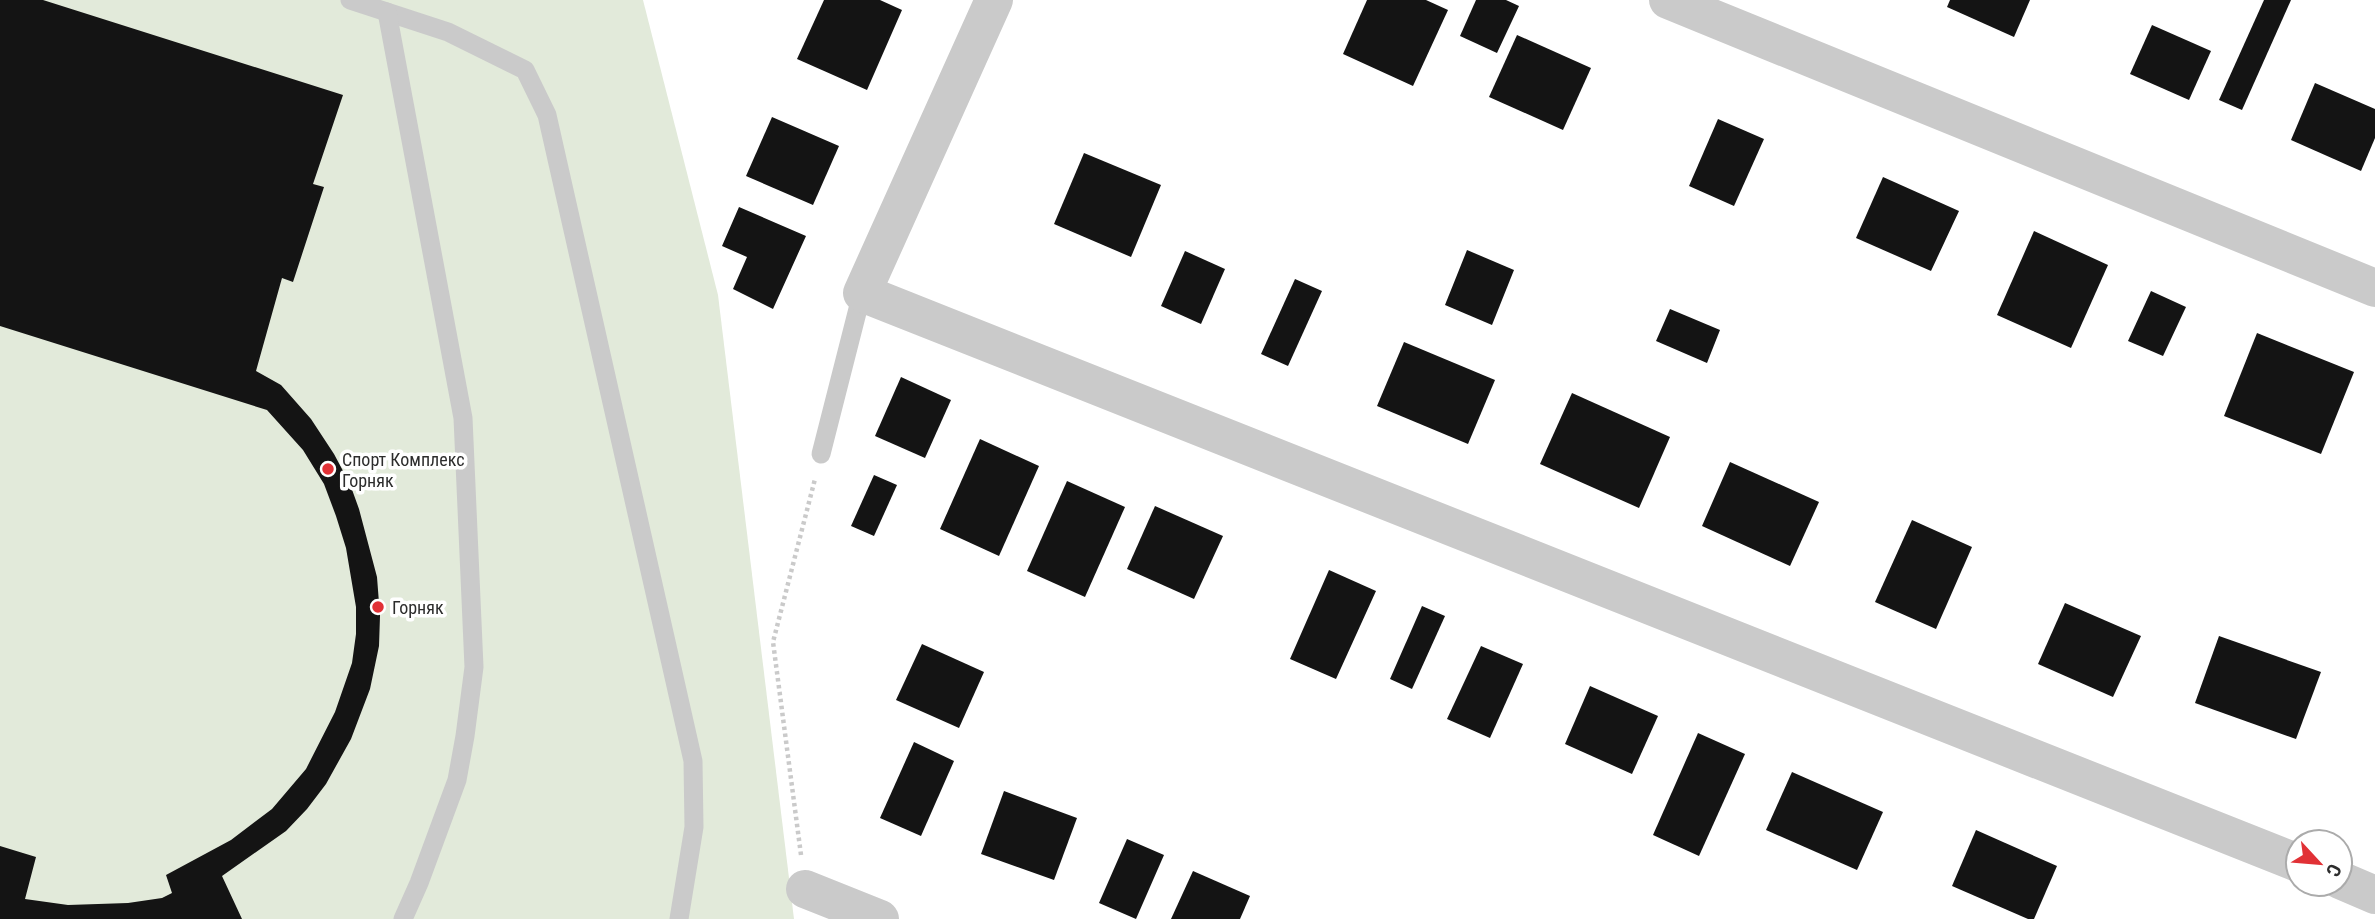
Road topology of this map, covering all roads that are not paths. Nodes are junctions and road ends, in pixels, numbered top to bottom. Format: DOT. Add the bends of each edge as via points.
graph roads {
  1 [pos="350,0"];
  2 [pos="994,0"];
  3 [pos="1668,0"];
  4 [pos="387,12"];
  5 [pos="2375,288"];
  6 [pos="862,293"];
  7 [pos="821,454"];
  8 [pos="2284,857"];
  9 [pos="2354,886"];
  10 [pos="805,888"];
  11 [pos="2375,895"];
  12 [pos="403,919"];
  13 [pos="679,919"];
  14 [pos="880,919"];
  1 -- 4 [label="lane"];
  2 -- 6 [label="street"];
  3 -- 5 [label="street"];
  4 -- 12 [label="lane" via="463,418 474,667 457,780"];
  4 -- 13 [label="lane" via="448,32 525,71 547,115 693,761 694,827"];
  6 -- 7 [label="lane"];
  6 -- 8 [label="street"];
  9 -- 11 [label="street"];
  10 -- 14 [label="street"];
}
